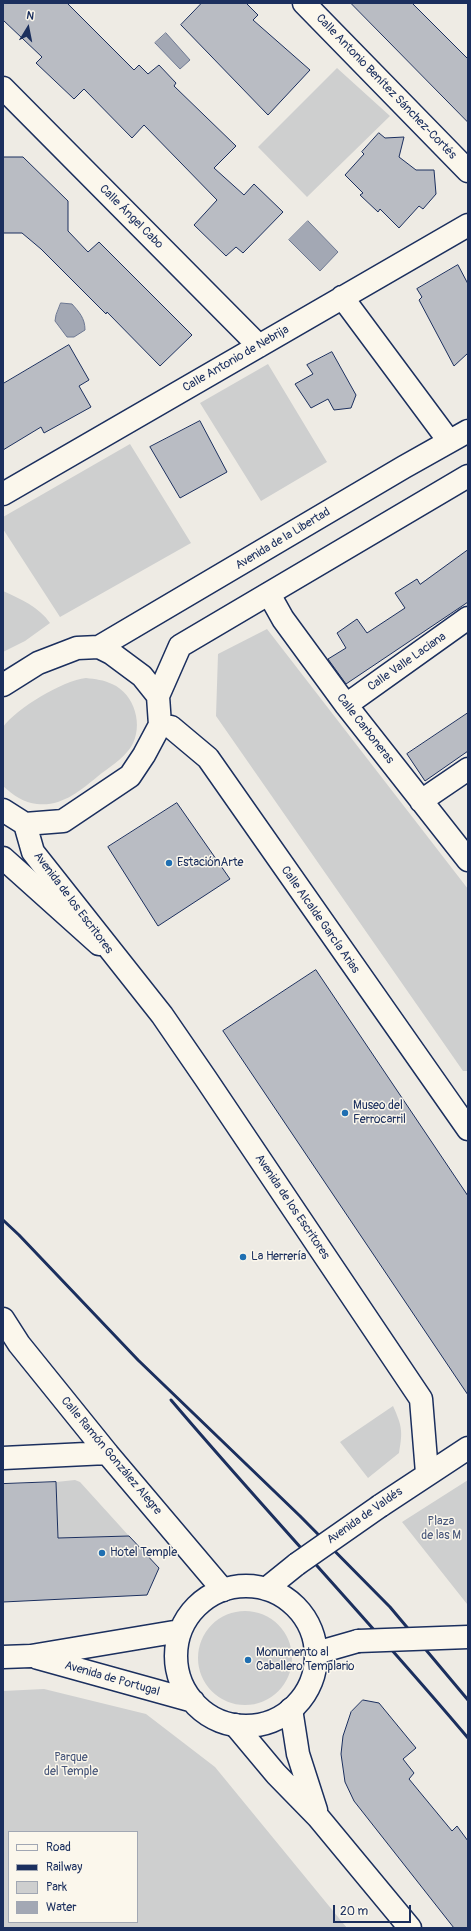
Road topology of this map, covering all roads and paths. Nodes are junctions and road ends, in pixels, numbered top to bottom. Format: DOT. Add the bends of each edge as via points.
graph roads {
  1 [pos="304,3"];
  2 [pos="3,88"];
  3 [pos="468,172"];
  4 [pos="468,225"];
  5 [pos="342,297"];
  6 [pos="259,346"];
  7 [pos="468,431"];
  8 [pos="449,441"];
  9 [pos="468,476"];
  10 [pos="3,494"];
  11 [pos="269,594"];
  12 [pos="468,618"];
  13 [pos="99,647"];
  14 [pos="3,685"];
  15 [pos="158,696"];
  16 [pos="346,705"];
  17 [pos="160,725"];
  18 [pos="468,769"];
  19 [pos="420,801"];
  20 [pos="3,810"];
  21 [pos="25,824"];
  22 [pos="3,858"];
  23 [pos="468,860"];
  24 [pos="115,958"];
  25 [pos="467,1126"];
  26 [pos="3,1319"];
  27 [pos="468,1448"];
  28 [pos="107,1454"];
  29 [pos="3,1458"];
  30 [pos="427,1473"];
  31 [pos="266,1589"];
  32 [pos="223,1590"];
  33 [pos="180,1631"];
  34 [pos="468,1637"];
  35 [pos="316,1653"];
  36 [pos="31,1656"];
  37 [pos="3,1657"];
  38 [pos="193,1701"];
  39 [pos="291,1709"];
  40 [pos="236,1725"];
  41 [pos="318,1817"];
  42 [pos="410,1928"];
  1 -- 3 [label="main road, Calle Antonio Benítez Sánchez-Cortés"];
  2 -- 6 [label="main road, Calle Ángel Cabo"];
  4 -- 5 [label="main road, Calle Antonio de Nebrija"];
  5 -- 6 [label="main road, Calle Antonio de Nebrija"];
  5 -- 8 [label="main road"];
  6 -- 10 [label="main road, Calle Antonio de Nebrija"];
  7 -- 8 [label="main road, Avenida de la Libertad"];
  8 -- 13 [label="main road, Avenida de la Libertad"];
  9 -- 11 [label="main road"];
  11 -- 15 [label="main road" via="180,646"];
  11 -- 16 [label="main road, Calle Carboneras" via="283,619"];
  12 -- 16 [label="main road, Calle Valle Laciana"];
  13 -- 14 [label="main road" via="77,648 38,663"];
  13 -- 15 [label="main road" via="142,676"];
  15 -- 17 [label="main road"];
  16 -- 19 [label="main road, Calle Carboneras"];
  17 -- 21 [label="main road" via="130,776 63,821"];
  17 -- 25 [label="main road, Calle Alcalde García Arias" via="171,727 208,758"];
  18 -- 19 [label="main road"];
  19 -- 23 [label="main road, Calle Carboneras"];
  20 -- 21 [label="main road"];
  21 -- 24 [label="main road, Avenida de los Escritores" via="33,852"];
  22 -- 24 [label="main road, Avenida de los Escritores"];
  24 -- 30 [label="main road, Avenida de los Escritores" via="162,1015 421,1399"];
  26 -- 28 [label="main road, Calle Ramón González Alegre" via="19,1344"];
  27 -- 30 [label="main road, Avenida de Valdés"];
  28 -- 29 [label="main road"];
  28 -- 32 [label="main road, Calle Ramón González Alegre"];
  30 -- 31 [label="main road, Avenida de Valdés, bridge" via="297,1564"];
  31 -- 32 [label="main road" via="244,1586"];
  31 -- 35 [label="main road" via="286,1598 301,1613 312,1632"];
  32 -- 33 [label="main road" via="205,1600 190,1614"];
  33 -- 36 [label="main road, Avenida de Portugal"];
  33 -- 38 [label="main road" via="176,1649 177,1668 182,1686"];
  34 -- 35 [label="main road, bridge" via="358,1641"];
  35 -- 39 [label="main road" via="314,1674 305,1693"];
  36 -- 37 [label="main road, Avenida de Portugal"];
  36 -- 38 [label="main road, Avenida de Portugal"];
  38 -- 40 [label="main road" via="215,1718"];
  39 -- 40 [label="main road" via="274,1720 255,1725"];
  39 -- 41 [label="main road" via="298,1754"];
  40 -- 41 [label="main road" via="276,1774"];
  41 -- 42 [label="main road"];
}
